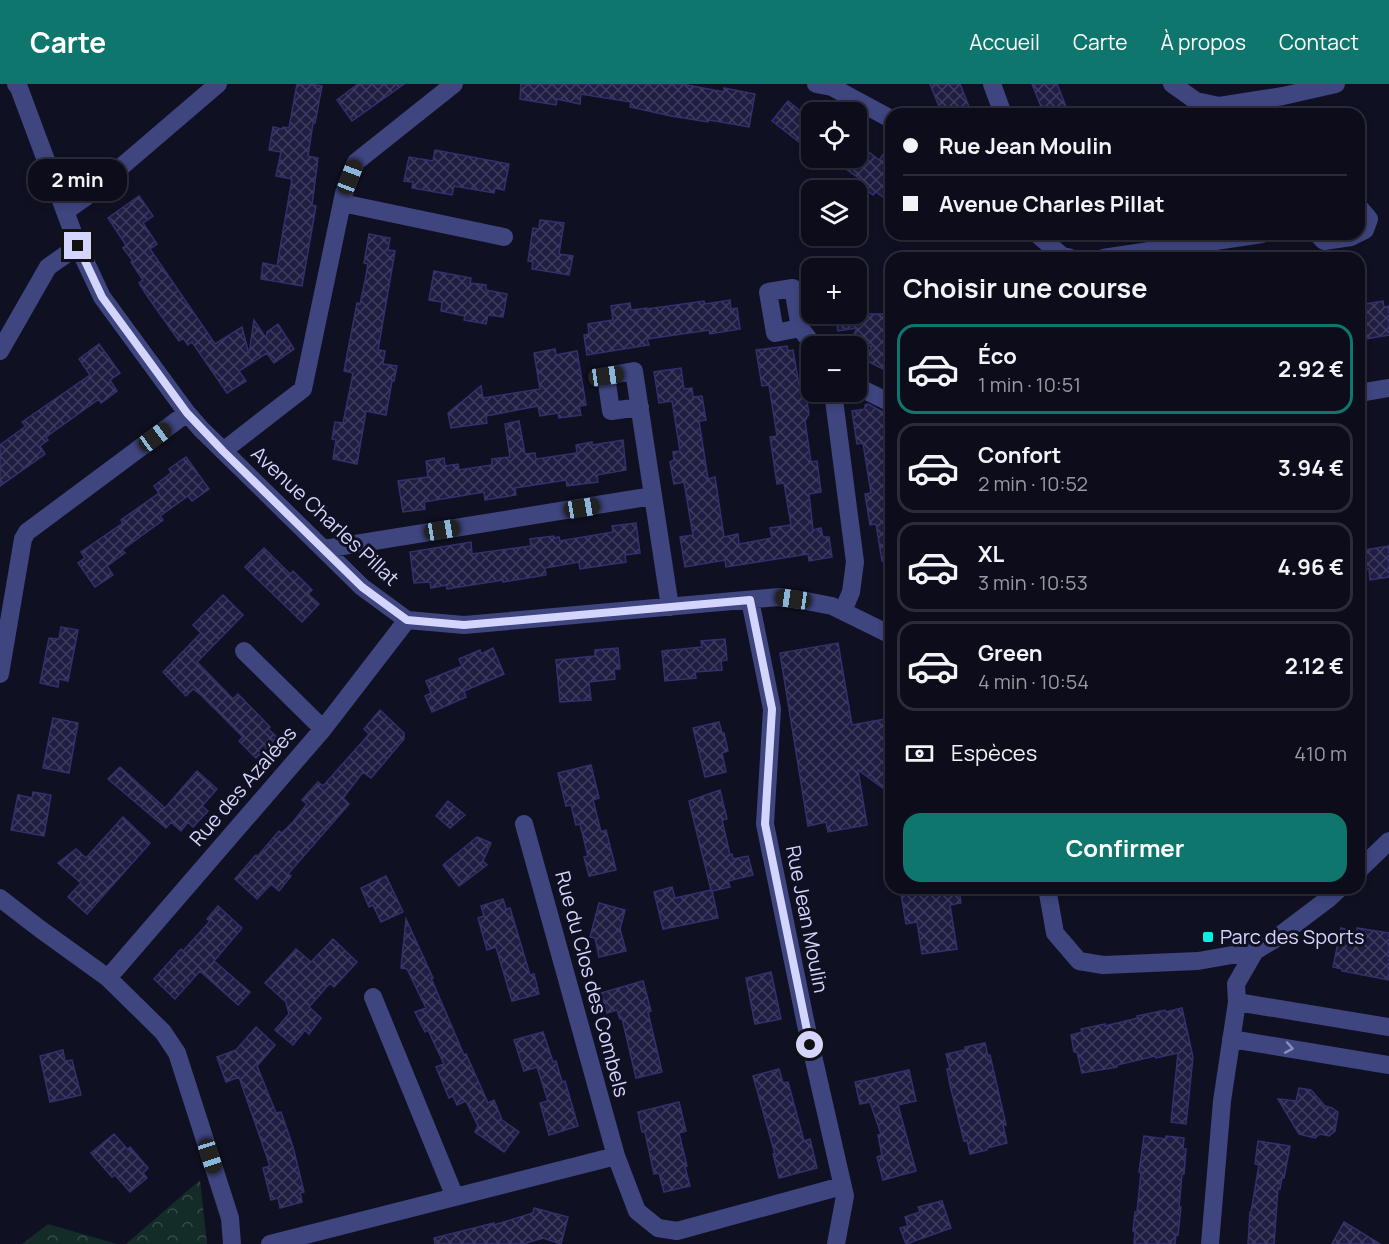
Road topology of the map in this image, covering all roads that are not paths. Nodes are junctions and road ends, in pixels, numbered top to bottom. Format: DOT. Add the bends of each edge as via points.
graph roads {
  1 [pos="16,84"];
  2 [pos="218,84"];
  3 [pos="454,84"];
  4 [pos="816,84"];
  5 [pos="992,84"];
  6 [pos="1172,84"];
  7 [pos="1336,84"];
  8 [pos="1001,108"];
  9 [pos="885,116"];
  10 [pos="342,203"];
  11 [pos="66,211"];
  12 [pos="1365,214"];
  13 [pos="1365,230"];
  14 [pos="504,237"];
  15 [pos="1044,240"];
  16 [pos="1237,240"];
  17 [pos="78,246"];
  18 [pos="1058,252"];
  19 [pos="1185,252"];
  20 [pos="800,328"];
  21 [pos="806,336"];
  22 [pos="0,351"];
  23 [pos="1389,388"];
  24 [pos="867,391"];
  25 [pos="1365,392"];
  26 [pos="885,400"];
  27 [pos="834,402"];
  28 [pos="640,407"];
  29 [pos="187,413"];
  30 [pos="223,451"];
  31 [pos="653,496"];
  32 [pos="324,549"];
  33 [pos="750,600"];
  34 [pos="669,607"];
  35 [pos="843,611"];
  36 [pos="407,620"];
  37 [pos="885,632"];
  38 [pos="244,651"];
  39 [pos="0,674"];
  40 [pos="323,729"];
  41 [pos="524,824"];
  42 [pos="1389,841"];
  43 [pos="1365,864"];
  44 [pos="1048,894"];
  45 [pos="1333,894"];
  46 [pos="0,898"];
  47 [pos="1255,951"];
  48 [pos="108,978"];
  49 [pos="373,997"];
  50 [pos="1237,1002"];
  51 [pos="1389,1027"];
  52 [pos="1231,1039"];
  53 [pos="1389,1065"];
  54 [pos="616,1156"];
  55 [pos="842,1186"];
  56 [pos="455,1197"];
  57 [pos="232,1244"];
  58 [pos="270,1244"];
  59 [pos="836,1244"];
  60 [pos="1210,1244"];
  1 -- 11 [label="street, Avenue Charles Pillat"];
  2 -- 11 [label="street"];
  3 -- 10 [label="street" via="356,162"];
  4 -- 9 [label="street" via="832,87"];
  5 -- 8 [label="street"];
  6 -- 7 [label="street" via="1196,101 1219,106"];
  10 -- 14 [label="street"];
  10 -- 30 [label="street" via="303,389"];
  11 -- 17 [label="street, Avenue Charles Pillat"];
  12 -- 13 [label="street" via="1369,219"];
  15 -- 18 [label="street"];
  16 -- 19 [label="street"];
  17 -- 22 [label="street" via="48,267"];
  17 -- 29 [label="street, Avenue Charles Pillat" via="102,297"];
  20 -- 21 [label="street"];
  23 -- 25 [label="street"];
  24 -- 26 [label="street"];
  27 -- 35 [label="street" via="855,562 851,592"];
  28 -- 31 [label="street"];
  29 -- 30 [label="street, Avenue Charles Pillat"];
  29 -- 39 [label="street" via="27,532"];
  30 -- 32 [label="street, Avenue Charles Pillat"];
  31 -- 32 [label="street"];
  31 -- 34 [label="street"];
  32 -- 36 [label="street, Avenue Charles Pillat" via="362,587"];
  33 -- 34 [label="street"];
  33 -- 35 [label="street" via="779,597"];
  33 -- 55 [label="street, Rue Jean Moulin" via="772,709 765,824"];
  34 -- 36 [label="street" via="464,625"];
  35 -- 37 [label="street"];
  36 -- 40 [label="street, Rue des Azalées"];
  38 -- 40 [label="street"];
  40 -- 48 [label="street, Rue des Azalées"];
  41 -- 54 [label="street, Rue du Clos des Combels"];
  42 -- 43 [label="street"];
  44 -- 47 [label="street" via="1055,933 1079,961 1103,965 1198,961"];
  45 -- 47 [label="street"];
  46 -- 48 [label="street"];
  47 -- 50 [label="street" via="1236,984"];
  48 -- 57 [label="street" via="163,1032 177,1053 230,1218"];
  49 -- 56 [label="street"];
  50 -- 51 [label="street"];
  50 -- 52 [label="street"];
  52 -- 53 [label="street, one-way"];
  52 -- 60 [label="street"];
  54 -- 55 [label="street, Rue du Clos des Combels" via="637,1211 658,1228 676,1231"];
  54 -- 56 [label="street"];
  55 -- 59 [label="street, Rue Jean Moulin" via="845,1196"];
  56 -- 58 [label="street"];
}
